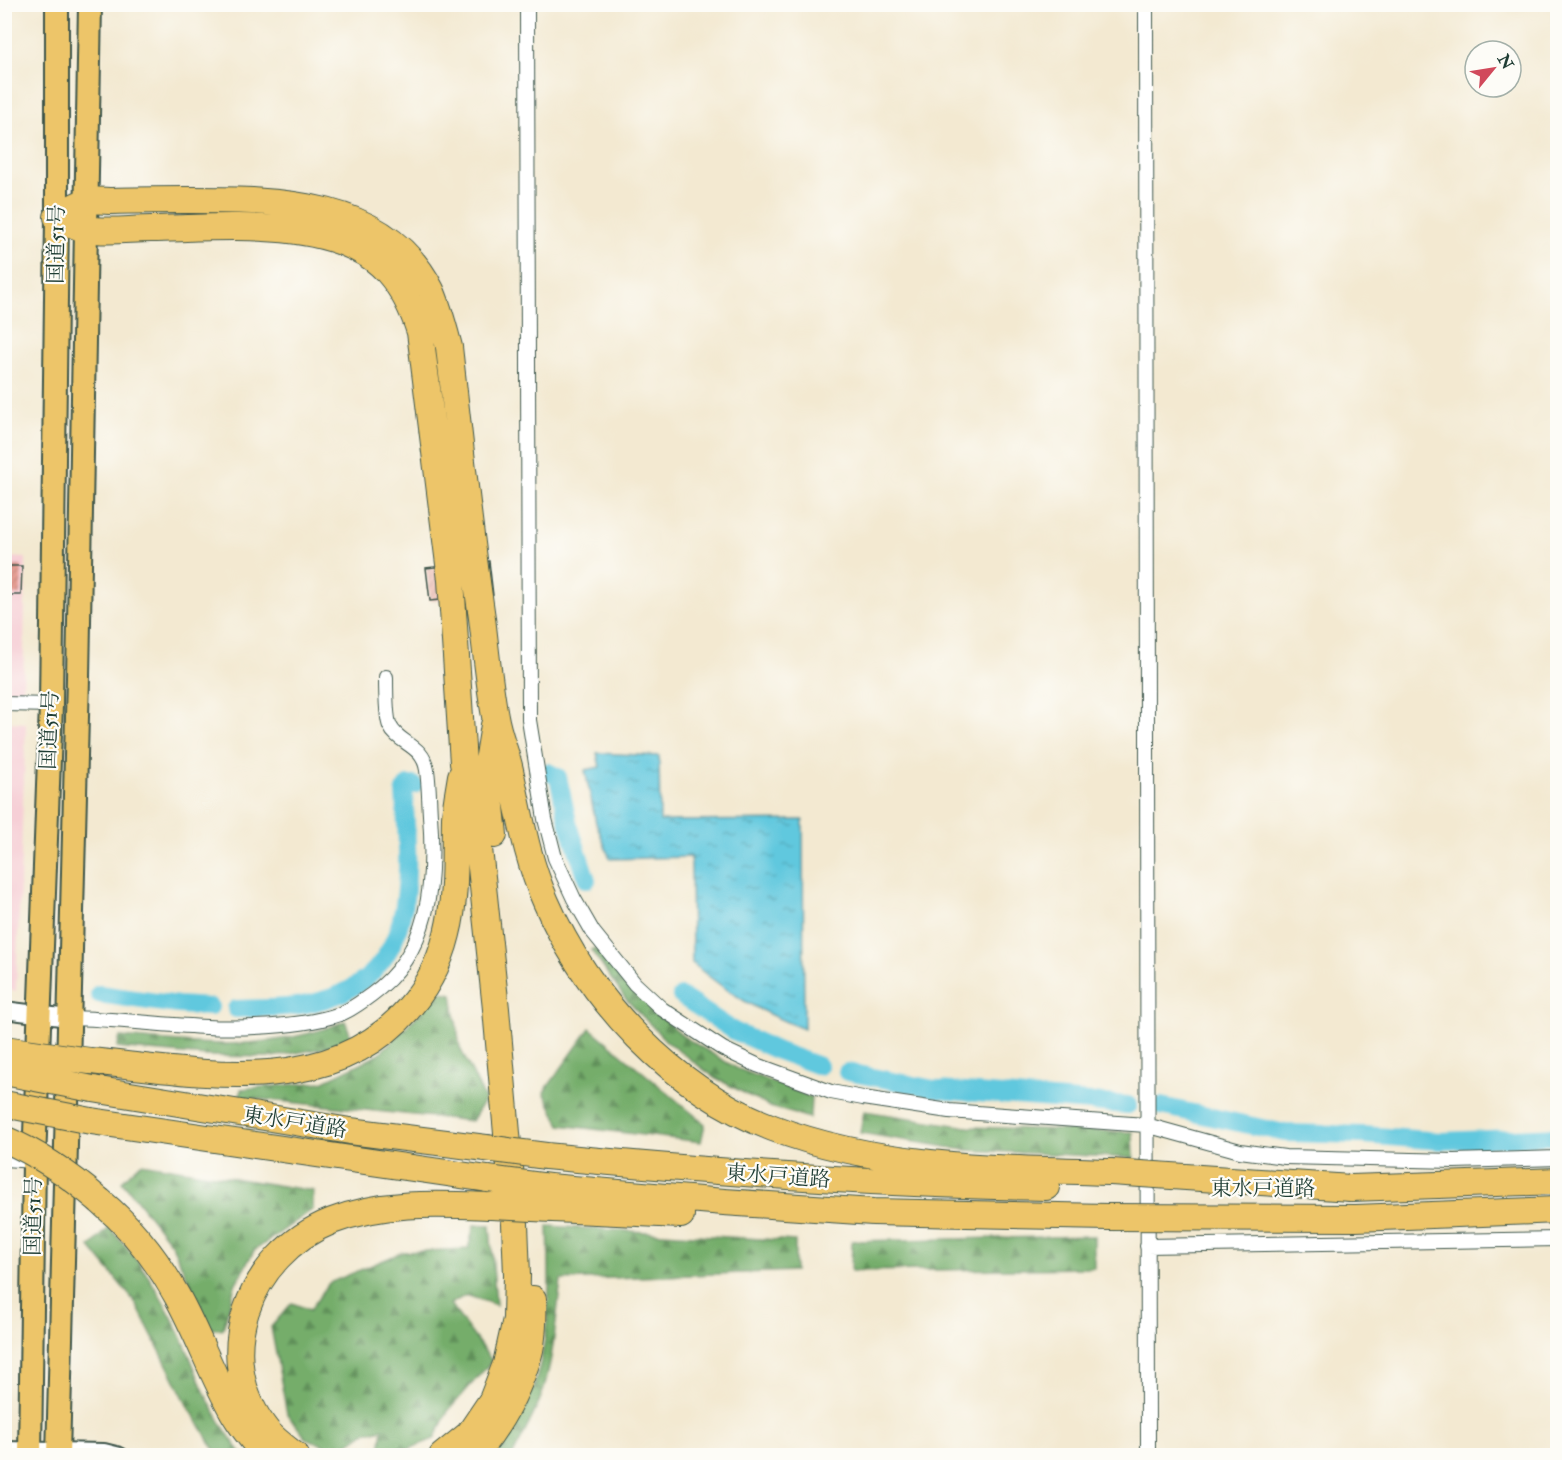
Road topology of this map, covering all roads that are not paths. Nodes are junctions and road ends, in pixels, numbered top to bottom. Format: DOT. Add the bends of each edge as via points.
graph roads {
  1 [pos="57,4"];
  2 [pos="90,4"];
  3 [pos="527,4"];
  4 [pos="1146,4"];
  5 [pos="86,201"];
  6 [pos="57,217"];
  7 [pos="85,230"];
  8 [pos="386,677"];
  9 [pos="4,704"];
  10 [pos="51,705"];
  11 [pos="495,719"];
  12 [pos="463,763"];
  13 [pos="4,1010"];
  14 [pos="40,1015"];
  15 [pos="69,1018"];
  16 [pos="4,1049"];
  17 [pos="4,1072"];
  18 [pos="4,1104"];
  19 [pos="1146,1125"];
  20 [pos="4,1139"];
  21 [pos="1557,1158"];
  22 [pos="4,1159"];
  23 [pos="34,1161"];
  24 [pos="1111,1179"];
  25 [pos="1557,1181"];
  26 [pos="551,1198"];
  27 [pos="1557,1210"];
  28 [pos="1557,1239"];
  29 [pos="1147,1246"];
  30 [pos="4,1450"];
  31 [pos="30,1452"];
  32 [pos="58,1453"];
  33 [pos="120,1455"];
  34 [pos="266,1455"];
  35 [pos="296,1455"];
  36 [pos="442,1455"];
  37 [pos="473,1455"];
  38 [pos="1148,1455"];
  1 -- 6 [label="highway, 国道51号"];
  2 -- 5 [label="highway, 国道51号"];
  3 -- 19 [label="street" via="528,720 555,858 574,898 593,932 662,1009 723,1049 757,1065 831,1092 873,1100 949,1111"];
  4 -- 19 [label="street"];
  5 -- 6 [label="highway"];
  5 -- 7 [label="highway, 国道51号"];
  5 -- 11 [label="highway" via="240,200 315,208 376,230 416,268 430,290 449,346"];
  6 -- 7 [label="highway"];
  6 -- 10 [label="highway, 国道51号"];
  7 -- 12 [label="highway" via="242,228 319,235 369,255 400,289 414,313 424,354 451,580"];
  7 -- 15 [label="highway, 国道51号"];
  8 -- 15 [label="street" via="389,726 417,750 426,767 431,836 432,879 424,916 414,946 400,968 358,1004 314,1020 255,1027"];
  9 -- 10 [label="street"];
  10 -- 14 [label="highway, 国道51号"];
  11 -- 24 [label="highway" via="530,856 564,940 612,1011 698,1088 771,1128 859,1152"];
  11 -- 37 [label="highway" via="488,768 522,1114 533,1303 530,1352 501,1418"];
  12 -- 16 [label="highway, bridge" via="455,815 453,896 443,949 414,1003 371,1042 334,1060 293,1070 243,1074 213,1074"];
  12 -- 36 [label="highway" via="475,811 517,1275 513,1330 506,1364 492,1400 469,1434"];
  13 -- 14 [label="street"];
  14 -- 15 [label="street"];
  14 -- 23 [label="highway, 国道51号"];
  15 -- 32 [label="highway, 国道51号"];
  17 -- 24 [label="highway, 東水戸道路, bridge" via="350,1131 546,1156 945,1186"];
  18 -- 26 [label="highway, 東水戸道路, bridge" via="91,1121 488,1179"];
  19 -- 21 [label="street" via="1240,1151 1284,1157 1454,1161"];
  19 -- 29 [label="street"];
  20 -- 34 [label="highway, bridge" via="70,1176 128,1226 178,1297 233,1413"];
  22 -- 23 [label="street"];
  23 -- 31 [label="highway, 国道51号"];
  24 -- 25 [label="highway, bridge" via="1351,1188"];
  26 -- 27 [label="highway, 東水戸道路, bridge" via="724,1218 873,1222 945,1215 1356,1218"];
  26 -- 35 [label="highway, bridge" via="491,1206 383,1207 331,1221 291,1244 274,1259 251,1296 241,1337 241,1362 245,1388 255,1410 268,1431"];
  28 -- 29 [label="street"];
  29 -- 38 [label="street"];
  30 -- 31 [label="street"];
  31 -- 32 [label="street"];
  32 -- 33 [label="street"];
}
